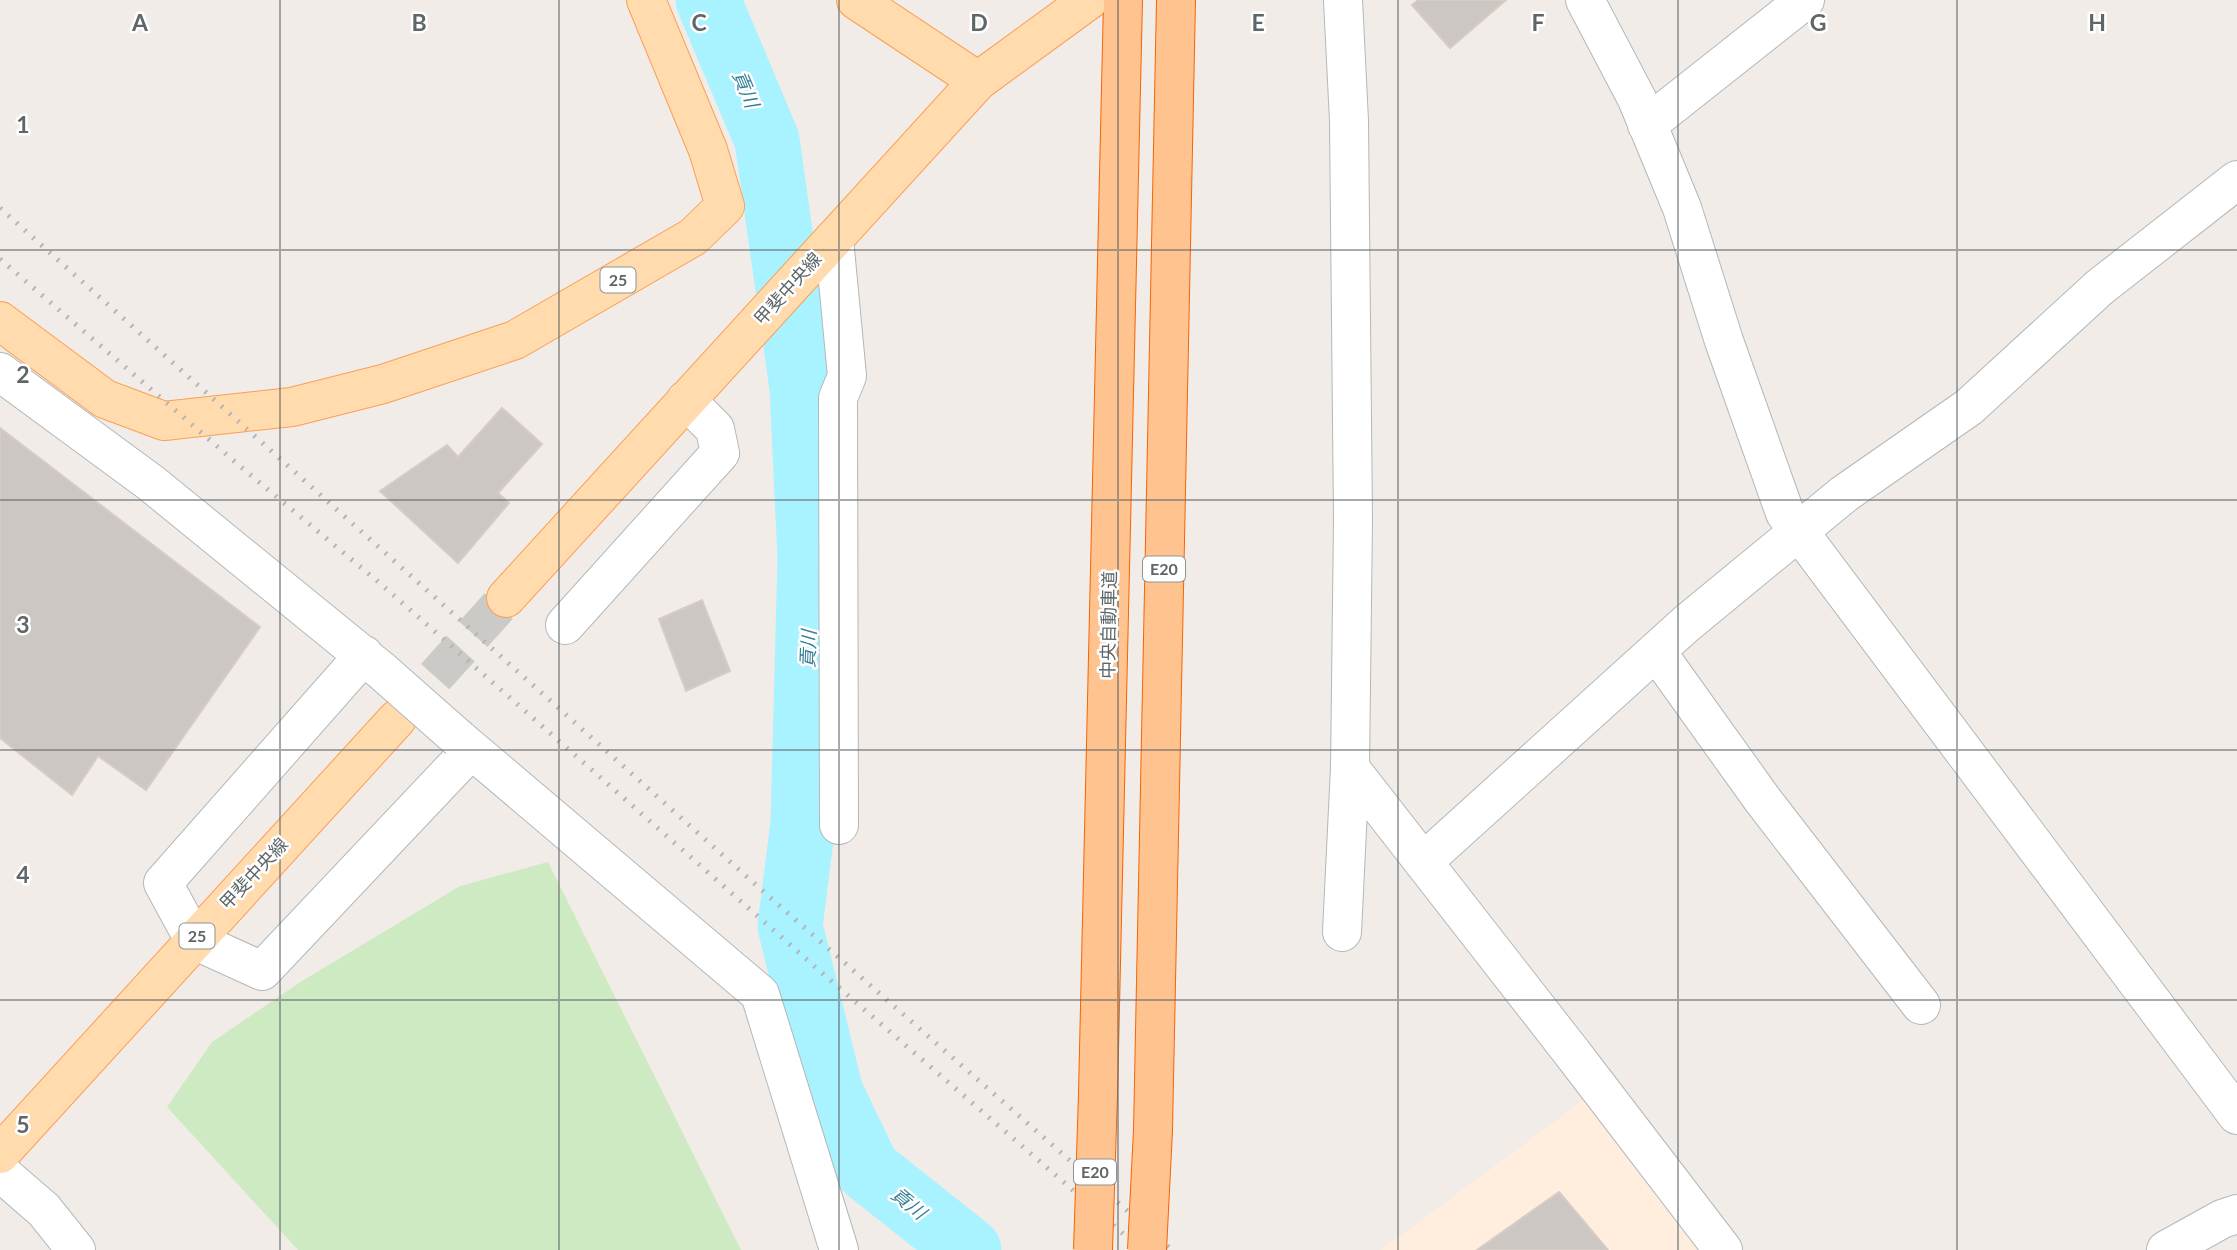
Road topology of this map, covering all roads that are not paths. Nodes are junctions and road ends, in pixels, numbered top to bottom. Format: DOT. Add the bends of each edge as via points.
graph roads {
  1 [pos="646,0"];
  2 [pos="856,0"];
  3 [pos="1088,0"];
  4 [pos="1343,0"];
  5 [pos="1585,0"];
  6 [pos="1805,0"];
  7 [pos="1176,4"];
  8 [pos="1123,19"];
  9 [pos="978,81"];
  10 [pos="1647,125"];
  11 [pos="2237,180"];
  12 [pos="833,240"];
  13 [pos="0,321"];
  14 [pos="0,372"];
  15 [pos="692,394"];
  16 [pos="1799,531"];
  17 [pos="506,598"];
  18 [pos="565,625"];
  19 [pos="1656,651"];
  20 [pos="373,663"];
  21 [pos="397,719"];
  22 [pos="465,745"];
  23 [pos="1350,768"];
  24 [pos="839,825"];
  25 [pos="1423,862"];
  26 [pos="1342,932"];
  27 [pos="194,940"];
  28 [pos="1921,1005"];
  29 [pos="2237,1115"];
  30 [pos="0,1154"];
  31 [pos="0,1172"];
  32 [pos="2237,1214"];
  33 [pos="76,1250"];
  34 [pos="839,1250"];
  35 [pos="1093,1250"];
  36 [pos="1147,1250"];
  37 [pos="1723,1250"];
  38 [pos="2166,1250"];
  1 -- 13 [label="main road, 25" via="708,150 725,206 693,237 515,340 383,384 292,407 164,421 105,398"];
  2 -- 9 [label="main road"];
  3 -- 9 [label="main road, 甲斐中央線"];
  4 -- 23 [label="street" via="1353,479"];
  5 -- 10 [label="street"];
  6 -- 10 [label="street"];
  7 -- 36 [label="highway, E20, bridge"];
  8 -- 35 [label="highway, 中央自動車道 / E20, bridge"];
  9 -- 12 [label="main road, 甲斐中央線"];
  10 -- 16 [label="street" via="1682,208 1785,513"];
  11 -- 16 [label="street" via="2100,287 1969,407"];
  12 -- 15 [label="main road, 甲斐中央線"];
  12 -- 24 [label="street" via="847,376 838,398"];
  14 -- 20 [label="street" via="151,483"];
  15 -- 17 [label="main road, 甲斐中央線"];
  15 -- 18 [label="street" via="715,429 720,453"];
  16 -- 19 [label="street"];
  16 -- 29 [label="street"];
  19 -- 25 [label="street"];
  19 -- 28 [label="street" via="1762,799"];
  20 -- 22 [label="street, bridge"];
  20 -- 27 [label="street" via="163,883"];
  21 -- 27 [label="main road, 甲斐中央線 / 25"];
  22 -- 27 [label="street" via="262,971"];
  22 -- 34 [label="street" via="760,994"];
  23 -- 25 [label="street"];
  23 -- 26 [label="street"];
  25 -- 37 [label="street"];
  27 -- 30 [label="main road, 甲斐中央線 / 25"];
  31 -- 33 [label="street" via="44,1210"];
  32 -- 38 [label="street"];
}
